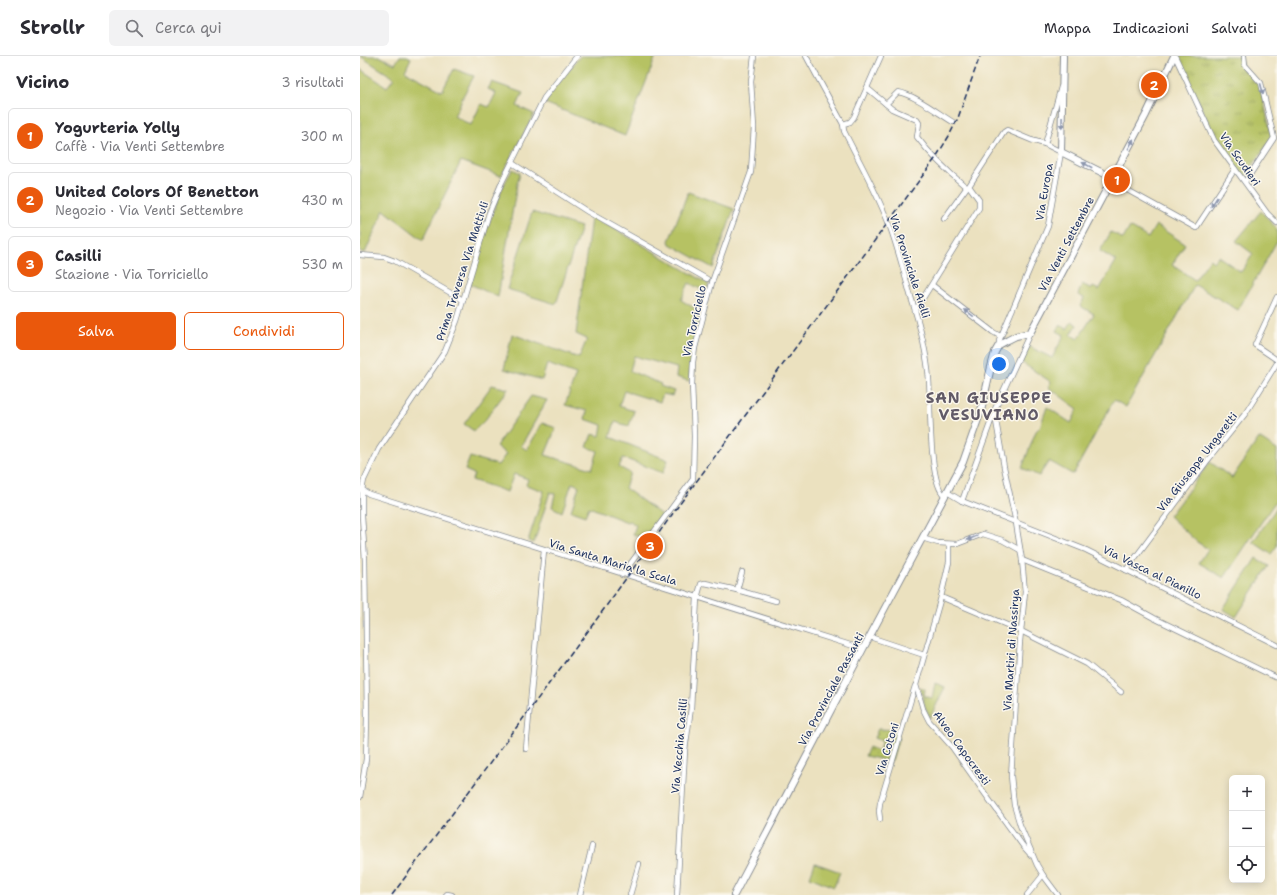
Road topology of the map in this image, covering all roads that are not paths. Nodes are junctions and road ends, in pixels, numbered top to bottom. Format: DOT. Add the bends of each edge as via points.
graph roads {
  1 [pos="577,56"];
  2 [pos="754,56"];
  3 [pos="806,56"];
  4 [pos="881,56"];
  5 [pos="1063,56"];
  6 [pos="1244,56"];
  7 [pos="1174,57"];
  8 [pos="1062,81"];
  9 [pos="867,88"];
  10 [pos="886,104"];
  11 [pos="953,122"];
  12 [pos="843,124"];
  13 [pos="1045,144"];
  14 [pos="1061,152"];
  15 [pos="512,163"];
  16 [pos="1235,169"];
  17 [pos="1112,180"];
  18 [pos="1245,182"];
  19 [pos="967,186"];
  20 [pos="944,219"];
  21 [pos="1277,224"];
  22 [pos="360,255"];
  23 [pos="707,279"];
  24 [pos="932,285"];
  25 [pos="1277,297"];
  26 [pos="463,300"];
  27 [pos="915,310"];
  28 [pos="1030,333"];
  29 [pos="1000,336"];
  30 [pos="999,345"];
  31 [pos="1277,361"];
  32 [pos="995,415"];
  33 [pos="361,489"];
  34 [pos="946,494"];
  35 [pos="962,501"];
  36 [pos="1016,522"];
  37 [pos="922,538"];
  38 [pos="949,544"];
  39 [pos="544,550"];
  40 [pos="1020,550"];
  41 [pos="1022,560"];
  42 [pos="1126,570"];
  43 [pos="742,572"];
  44 [pos="365,573"];
  45 [pos="622,575"];
  46 [pos="360,576"];
  47 [pos="737,590"];
  48 [pos="941,597"];
  49 [pos="697,598"];
  50 [pos="776,602"];
  51 [pos="1021,631"];
  52 [pos="870,637"];
  53 [pos="1277,644"];
  54 [pos="863,649"];
  55 [pos="924,655"];
  56 [pos="1277,678"];
  57 [pos="916,685"];
  58 [pos="1121,692"];
  59 [pos="526,749"];
  60 [pos="360,797"];
  61 [pos="880,819"];
  62 [pos="592,846"];
  63 [pos="1032,856"];
  64 [pos="639,864"];
  65 [pos="1043,875"];
  66 [pos="580,895"];
  67 [pos="630,895"];
  68 [pos="677,895"];
  69 [pos="734,895"];
  70 [pos="1027,895"];
  71 [pos="1058,895"];
  1 -- 15 [label="street, Prima Traversa Via Mattiuli" via="544,98"];
  2 -- 45 [label="street, Via Torriciello" via="751,82 754,127 751,172 713,280 693,362 693,479"];
  3 -- 12 [label="street, Via Provinciale Aielli"];
  4 -- 9 [label="street"];
  5 -- 8 [label="main road, Via Europa"];
  6 -- 18 [label="street, one-way" via="1245,65 1261,83 1274,138"];
  7 -- 16 [label="street, Via Scudieri" via="1214,140"];
  17 -- 7 [label="main road, Via Venti Settembre, one-way"];
  8 -- 13 [label="street"];
  8 -- 14 [label="main road, Via Europa, one-way"];
  9 -- 10 [label="street"];
  9 -- 12 [label="street" via="850,122"];
  10 -- 11 [label="street" via="900,92"];
  10 -- 19 [label="street" via="917,120 917,137 928,152 941,166"];
  12 -- 27 [label="street, Via Provinciale Aielli" via="844,131 891,228"];
  13 -- 14 [label="street"];
  13 -- 19 [label="street" via="1007,130"];
  17 -- 14 [label="main road, one-way"];
  14 -- 29 [label="street, Via Europa" via="1048,226"];
  15 -- 23 [label="street, Via Torriciello" via="588,212"];
  15 -- 26 [label="street, Prima Traversa Via Mattiuli" via="489,213"];
  16 -- 17 [label="street, one-way" via="1196,228"];
  16 -- 18 [label="street, Via Scudieri"];
  17 -- 28 [label="main road, Via Venti Settembre"];
  18 -- 21 [label="street, Via Scudieri"];
  19 -- 20 [label="street"];
  19 -- 24 [label="street" via="979,200 979,208"];
  22 -- 26 [label="street" via="396,261"];
  24 -- 27 [label="street"];
  29 -- 24 [label="street, one-way"];
  25 -- 31 [label="street" via="1255,345"];
  26 -- 33 [label="street, Prima Traversa Via Mattiuli" via="441,358 379,449"];
  27 -- 34 [label="street, Via Provinciale Aielli" via="929,380 932,451 938,487 942,494"];
  28 -- 30 [label="main road" via="1016,336"];
  28 -- 32 [label="street, Via Martiri di Nassirya" via="996,405"];
  29 -- 30 [label="street, Via Europa"];
  30 -- 34 [label="main road, Via Provinciale Passanti" via="970,446"];
  31 -- 42 [label="street, Via Giuseppe Ungaretti" via="1245,414"];
  32 -- 35 [label="street"];
  32 -- 36 [label="street, Via Martiri di Nassirya"];
  33 -- 39 [label="street, Via Santa Maria la Scala" via="369,494"];
  33 -- 44 [label="street"];
  34 -- 35 [label="street, Via Vasca al Pianillo"];
  34 -- 37 [label="main road, Via Provinciale Passanti"];
  35 -- 36 [label="street, Via Vasca al Pianillo"];
  36 -- 40 [label="street, Via Martiri di Nassirya"];
  36 -- 42 [label="street, Via Vasca al Pianillo" via="1086,550"];
  37 -- 38 [label="street"];
  37 -- 52 [label="main road, Via Provinciale Passanti"];
  40 -- 38 [label="street, one-way" via="1002,540 983,534 962,543"];
  38 -- 48 [label="street"];
  39 -- 45 [label="street, Via Santa Maria la Scala"];
  39 -- 59 [label="street"];
  40 -- 41 [label="street, Via Martiri di Nassirya"];
  41 -- 51 [label="street, Via Martiri di Nassirya" via="1025,592"];
  41 -- 56 [label="street" via="1121,600"];
  42 -- 53 [label="street, Via Vasca al Pianillo"];
  43 -- 47 [label="street"];
  44 -- 46 [label="street"];
  44 -- 60 [label="street" via="367,718 365,772"];
  45 -- 49 [label="street, Via Santa Maria la Scala"];
  47 -- 49 [label="street" via="705,583 701,584"];
  47 -- 50 [label="street"];
  48 -- 51 [label="street"];
  48 -- 55 [label="street"];
  49 -- 54 [label="street, Via Santa Maria la Scala"];
  49 -- 68 [label="street, Via Vecchia Casilli"];
  51 -- 58 [label="street" via="1087,664"];
  51 -- 63 [label="street, Via Martiri di Nassirya" via="1011,776 1014,805"];
  52 -- 54 [label="main road, Via Provinciale Passanti"];
  52 -- 55 [label="street"];
  54 -- 69 [label="main road, Via Provinciale Passanti"];
  55 -- 57 [label="street"];
  57 -- 61 [label="street, Via Cotoni" via="880,803"];
  57 -- 63 [label="street, Alveo Capocresti" via="929,721 952,747"];
  62 -- 66 [label="street"];
  63 -- 65 [label="street, Via Martiri di Nassirya"];
  64 -- 67 [label="street"];
  65 -- 70 [label="street"];
  65 -- 71 [label="street, Via Martiri di Nassirya"];
}
